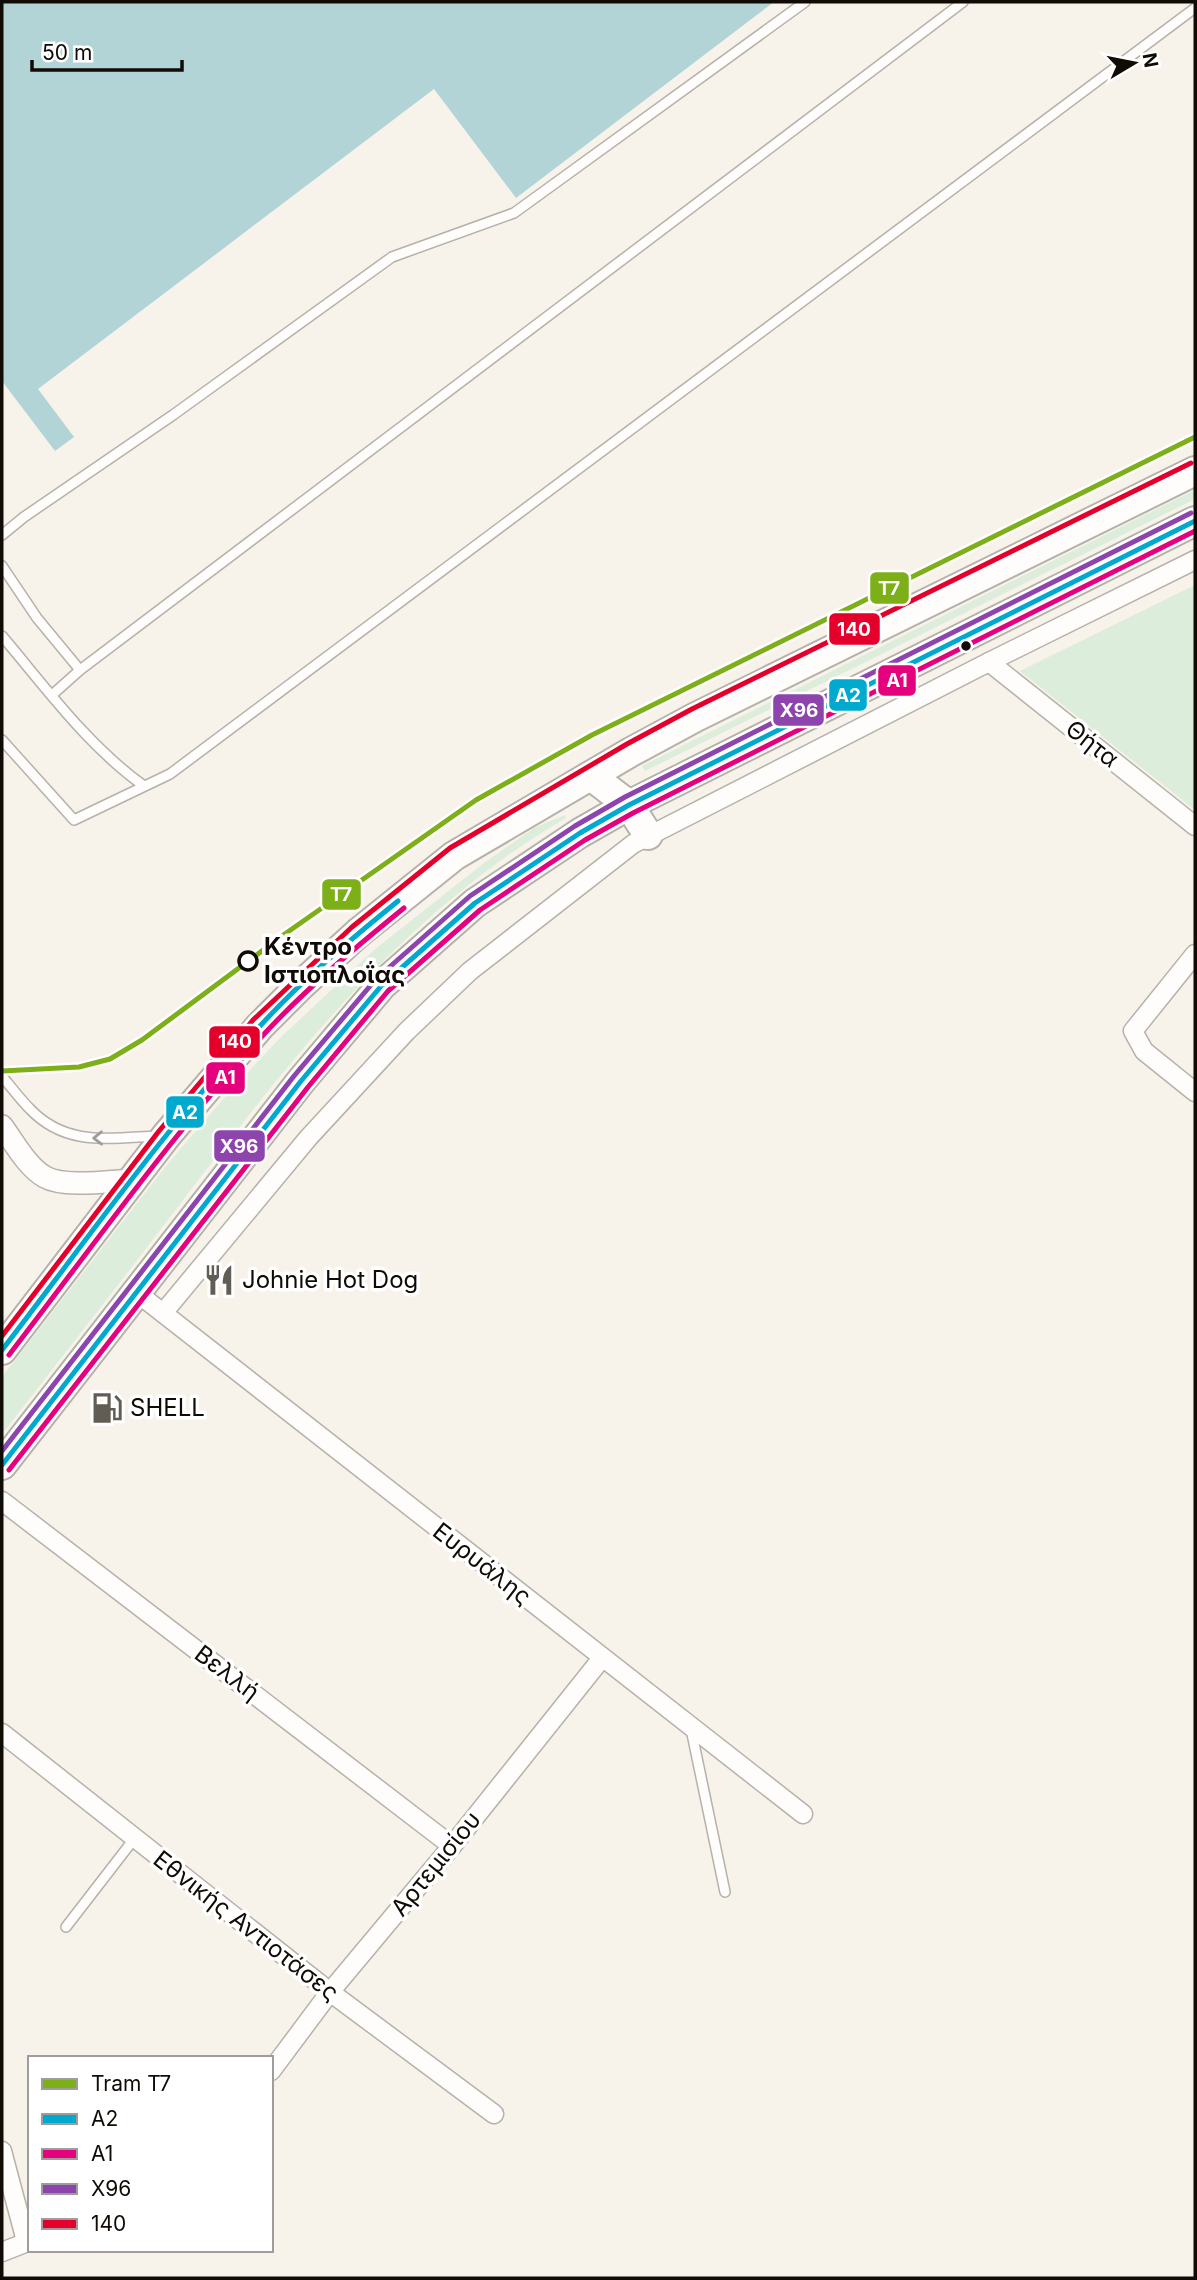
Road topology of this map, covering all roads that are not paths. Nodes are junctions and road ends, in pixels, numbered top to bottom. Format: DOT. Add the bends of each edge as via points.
graph roads {
  1 [pos="804,2"];
  2 [pos="963,2"];
  3 [pos="1195,8"];
  4 [pos="1195,471"];
  5 [pos="1195,521"];
  6 [pos="2,535"];
  7 [pos="1195,560"];
  8 [pos="2,566"];
  9 [pos="2,636"];
  10 [pos="989,662"];
  11 [pos="80,670"];
  12 [pos="52,695"];
  13 [pos="2,740"];
  14 [pos="591,776"];
  15 [pos="144,786"];
  16 [pos="629,805"];
  17 [pos="1195,826"];
  18 [pos="648,835"];
  19 [pos="1195,954"];
  20 [pos="2,1076"];
  21 [pos="1195,1091"];
  22 [pos="2,1126"];
  23 [pos="166,1136"];
  24 [pos="133,1180"];
  25 [pos="136,1292"];
  26 [pos="163,1313"];
  27 [pos="2,1350"];
  28 [pos="2,1465"];
  29 [pos="2,1501"];
  30 [pos="602,1658"];
  31 [pos="690,1726"];
  32 [pos="2,1733"];
  33 [pos="803,1814"];
  34 [pos="134,1839"];
  35 [pos="452,1846"];
  36 [pos="724,1892"];
  37 [pos="66,1927"];
  38 [pos="330,1992"];
  39 [pos="273,2068"];
  40 [pos="494,2114"];
  41 [pos="2,2151"];
  42 [pos="28,2241"];
  43 [pos="2,2252"];
  1 -- 6 [label="lane" via="514,212 392,257"];
  2 -- 11 [label="lane"];
  3 -- 15 [label="lane" via="170,774"];
  4 -- 14 [label="highway" via="696,717"];
  5 -- 16 [label="highway"];
  7 -- 10 [label="street"];
  8 -- 11 [label="lane"];
  9 -- 12 [label="lane"];
  10 -- 17 [label="street, Θήτα"];
  10 -- 18 [label="street"];
  11 -- 12 [label="lane"];
  12 -- 15 [label="lane" via="98,747"];
  13 -- 15 [label="lane" via="74,820"];
  14 -- 16 [label="highway"];
  14 -- 23 [label="highway" via="454,856 358,933 260,1027"];
  16 -- 18 [label="highway"];
  16 -- 25 [label="highway" via="475,903 382,985"];
  18 -- 26 [label="street" via="470,971 406,1032 309,1137"];
  19 -- 21 [label="street" via="1133,1031 1144,1051"];
  23 -- 20 [label="lane, one-way" via="72,1136 30,1110"];
  22 -- 24 [label="street" via="32,1165 57,1182"];
  23 -- 24 [label="highway"];
  24 -- 27 [label="highway"];
  25 -- 26 [label="street, Ευρυάλης"];
  25 -- 28 [label="highway"];
  26 -- 30 [label="street, Ευρυάλης"];
  29 -- 35 [label="street, Βελλή"];
  30 -- 31 [label="street, Ευρυάλης"];
  30 -- 35 [label="street, Αρτεμισίου"];
  31 -- 33 [label="street, Ευρυάλης"];
  31 -- 36 [label="lane"];
  32 -- 34 [label="street, Εθνικής Αντιοτάσες"];
  34 -- 37 [label="lane"];
  34 -- 38 [label="street, Εθνικής Αντιοτάσες"];
  35 -- 38 [label="street, Αρτεμισίου"];
  38 -- 39 [label="street, Αρτεμισίου"];
  38 -- 40 [label="street, Εθνικής Αντιοτάσες"];
  41 -- 42 [label="street"];
  42 -- 43 [label="street"];
}
